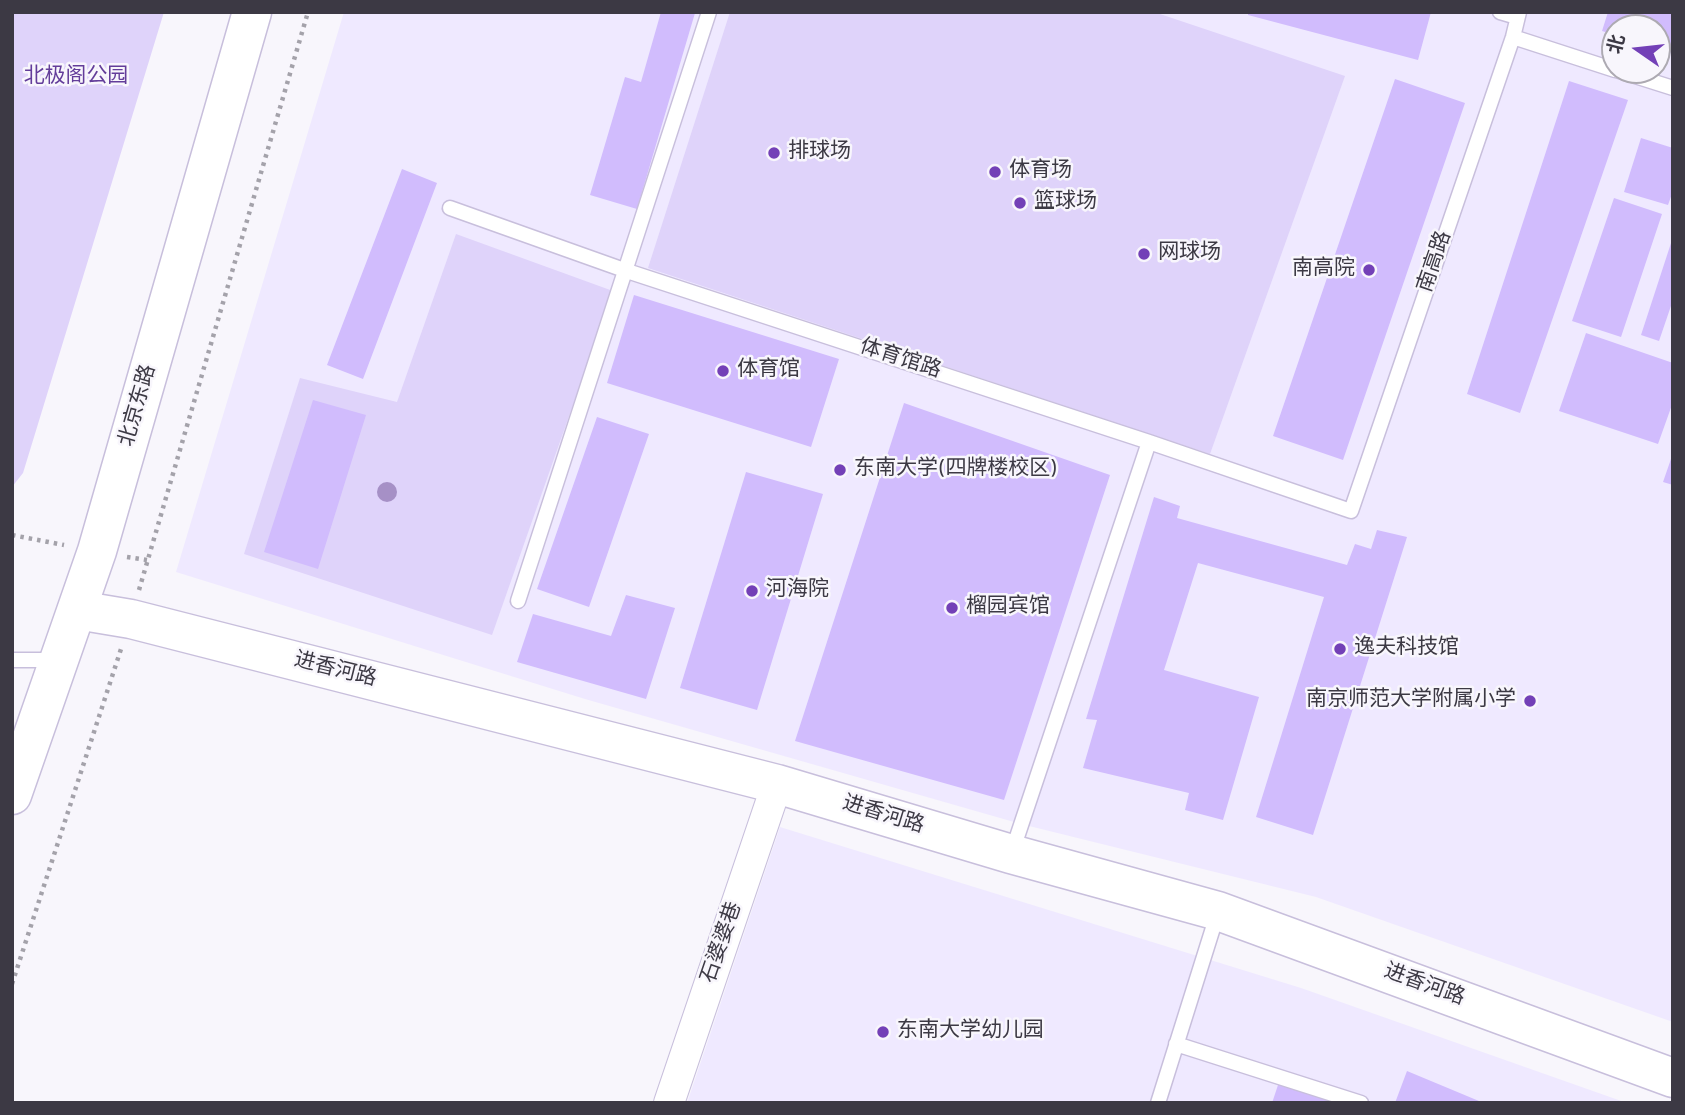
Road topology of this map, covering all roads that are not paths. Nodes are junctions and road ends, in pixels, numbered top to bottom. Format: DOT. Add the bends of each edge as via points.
graph roads {
  1 [pos="252,12"];
  2 [pos="709,12"];
  3 [pos="1500,12"];
  4 [pos="1518,15"];
  5 [pos="1513,37"];
  6 [pos="1601,65"];
  7 [pos="450,208"];
  8 [pos="627,271"];
  9 [pos="1149,442"];
  10 [pos="1352,511"];
  11 [pos="518,601"];
  12 [pos="77,610"];
  13 [pos="12,660"];
  14 [pos="60,660"];
  15 [pos="777,784"];
  16 [pos="12,795"];
  17 [pos="1011,854"];
  18 [pos="1218,911"];
  19 [pos="1176,1044"];
  20 [pos="1673,1078"];
  21 [pos="669,1103"];
  22 [pos="1158,1103"];
  23 [pos="1361,1103"];
  1 -- 12 [label="street, 北京东路"];
  2 -- 8 [label="lane"];
  3 -- 4 [label="lane"];
  4 -- 5 [label="lane, 南高路"];
  5 -- 6 [label="lane"];
  5 -- 10 [label="lane, 南高路"];
  7 -- 8 [label="lane, 体育馆路"];
  8 -- 9 [label="lane, 体育馆路"];
  8 -- 11 [label="lane"];
  9 -- 10 [label="lane, 体育馆路"];
  9 -- 17 [label="lane"];
  12 -- 14 [label="street, 北京东路"];
  12 -- 15 [label="street, 进香河路" via="131,618"];
  13 -- 14 [label="lane"];
  14 -- 16 [label="street, 北京东路"];
  15 -- 17 [label="street, 进香河路"];
  15 -- 21 [label="street, 石婆婆巷"];
  17 -- 18 [label="street, 进香河路"];
  18 -- 19 [label="lane"];
  18 -- 20 [label="street, 进香河路"];
  19 -- 22 [label="lane"];
  19 -- 23 [label="lane"];
}
